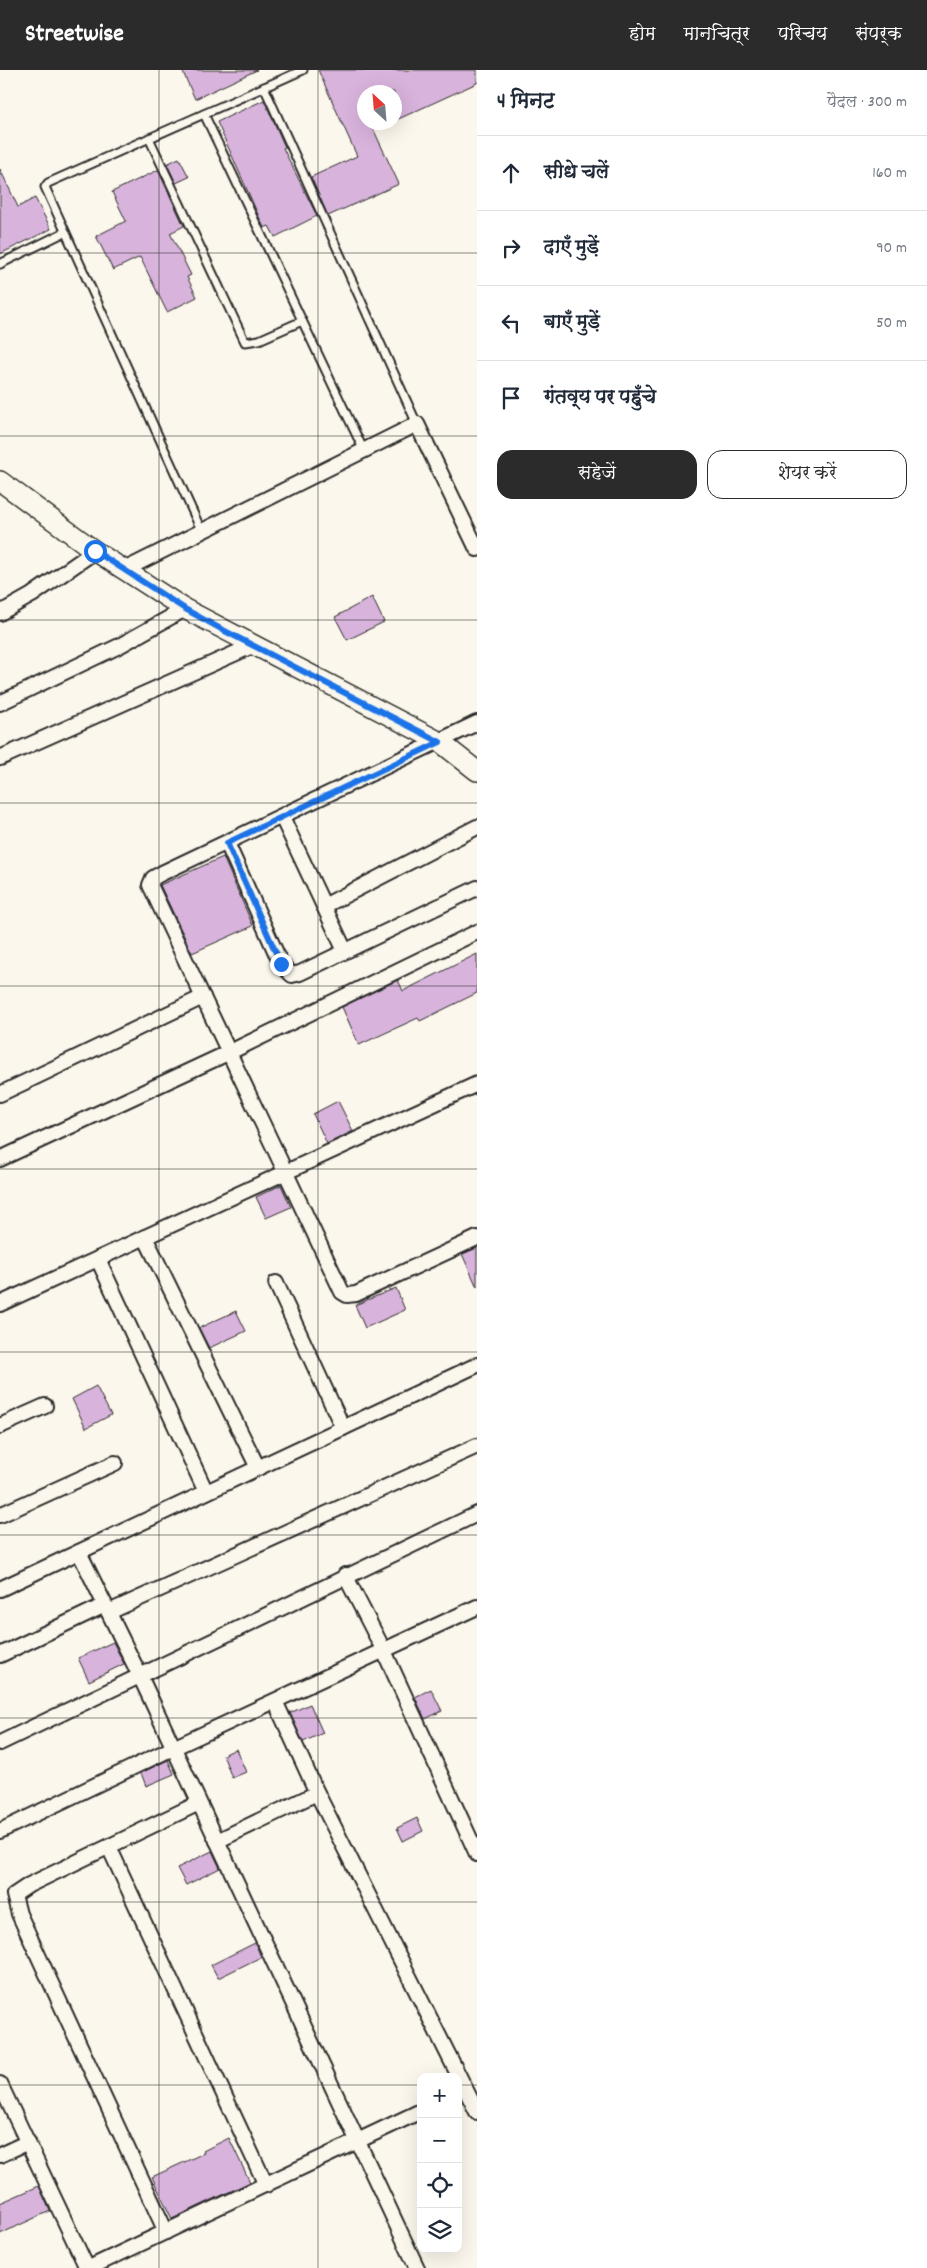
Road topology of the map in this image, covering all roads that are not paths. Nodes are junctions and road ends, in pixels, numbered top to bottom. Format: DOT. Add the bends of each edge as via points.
graph roads {
  1 [pos="303,70"];
  2 [pos="264,87"];
  3 [pos="204,114"];
  4 [pos="149,138"];
  5 [pos="65,232"];
  6 [pos="0,264"];
  7 [pos="302,321"];
  8 [pos="417,424"];
  9 [pos="364,450"];
  10 [pos="0,481"];
  11 [pos="202,532"];
  12 [pos="477,549"];
  13 [pos="95,551"];
  14 [pos="124,570"];
  15 [pos="185,609"];
  16 [pos="0,613"];
  17 [pos="254,645"];
  18 [pos="0,703"];
  19 [pos="477,723"];
  20 [pos="440,742"];
  21 [pos="0,758"];
  22 [pos="477,771"];
  23 [pos="282,817"];
  24 [pos="477,827"];
  25 [pos="227,843"];
  26 [pos="477,888"];
  27 [pos="324,906"];
  28 [pos="477,932"];
  29 [pos="345,951"];
  30 [pos="203,997"];
  31 [pos="230,1052"];
  32 [pos="477,1084"];
  33 [pos="0,1094"];
  34 [pos="0,1159"];
  35 [pos="285,1172"];
  36 [pos="145,1237"];
  37 [pos="477,1238"];
  38 [pos="98,1259"];
  39 [pos="276,1282"];
  40 [pos="0,1304"];
  41 [pos="477,1365"];
  42 [pos="45,1406"];
  43 [pos="0,1426"];
  44 [pos="343,1428"];
  45 [pos="477,1446"];
  46 [pos="115,1463"];
  47 [pos="258,1468"];
  48 [pos="206,1492"];
  49 [pos="477,1514"];
  50 [pos="0,1515"];
  51 [pos="79,1552"];
  52 [pos="345,1575"];
  53 [pos="0,1589"];
  54 [pos="477,1607"];
  55 [pos="107,1608"];
  56 [pos="384,1652"];
  57 [pos="0,1655"];
  58 [pos="140,1676"];
  59 [pos="275,1701"];
  60 [pos="0,1743"];
  61 [pos="173,1748"];
  62 [pos="317,1793"];
  63 [pos="199,1803"];
  64 [pos="0,1831"];
  65 [pos="217,1841"];
  66 [pos="110,1847"];
  67 [pos="477,1854"];
  68 [pos="0,2084"];
  69 [pos="467,2089"];
  70 [pos="477,2112"];
  71 [pos="417,2113"];
  72 [pos="28,2142"];
  73 [pos="358,2142"];
  74 [pos="0,2155"];
  75 [pos="266,2185"];
  76 [pos="166,2232"];
  77 [pos="88,2268"];
  78 [pos="417,2268"];
  1 -- 2 [label="lane"];
  2 -- 3 [label="lane"];
  2 -- 8 [label="lane"];
  3 -- 4 [label="lane"];
  3 -- 7 [label="lane"];
  4 -- 5 [label="lane" via="46,185"];
  4 -- 7 [label="lane" via="246,342 259,340"];
  5 -- 6 [label="lane"];
  5 -- 11 [label="lane"];
  7 -- 9 [label="lane"];
  8 -- 9 [label="street"];
  8 -- 12 [label="street"];
  9 -- 11 [label="street"];
  10 -- 13 [label="street"];
  11 -- 14 [label="street"];
  13 -- 14 [label="street"];
  13 -- 16 [label="street"];
  14 -- 15 [label="street"];
  15 -- 17 [label="street"];
  15 -- 18 [label="street" via="119,646"];
  17 -- 20 [label="street"];
  17 -- 21 [label="street"];
  19 -- 20 [label="street"];
  20 -- 22 [label="street"];
  20 -- 23 [label="street"];
  23 -- 25 [label="street"];
  23 -- 27 [label="street"];
  24 -- 27 [label="street"];
  25 -- 29 [label="street" via="287,972 292,975 300,973"];
  25 -- 30 [label="street" via="162,873 153,878 150,885"];
  26 -- 29 [label="street"];
  27 -- 29 [label="street"];
  28 -- 31 [label="street"];
  30 -- 31 [label="street"];
  30 -- 33 [label="street"];
  31 -- 34 [label="street"];
  31 -- 35 [label="street"];
  32 -- 35 [label="street"];
  35 -- 36 [label="street"];
  35 -- 37 [label="street" via="338,1286 347,1295 356,1294"];
  36 -- 38 [label="street"];
  36 -- 47 [label="street"];
  38 -- 40 [label="street"];
  38 -- 48 [label="street"];
  39 -- 44 [label="street"];
  41 -- 44 [label="street"];
  42 -- 43 [label="street"];
  44 -- 47 [label="street"];
  45 -- 55 [label="street"];
  46 -- 50 [label="street"];
  47 -- 48 [label="street"];
  48 -- 51 [label="street"];
  49 -- 52 [label="street"];
  51 -- 53 [label="street"];
  51 -- 55 [label="street"];
  52 -- 56 [label="street"];
  52 -- 58 [label="street"];
  54 -- 56 [label="street"];
  55 -- 57 [label="street"];
  55 -- 58 [label="street"];
  56 -- 59 [label="street"];
  56 -- 67 [label="street"];
  58 -- 60 [label="street"];
  58 -- 61 [label="street"];
  59 -- 61 [label="street"];
  59 -- 62 [label="street"];
  61 -- 63 [label="street"];
  61 -- 64 [label="street"];
  62 -- 65 [label="street"];
  62 -- 69 [label="street"];
  63 -- 65 [label="street"];
  63 -- 66 [label="street"];
  65 -- 73 [label="street"];
  66 -- 75 [label="street"];
  66 -- 76 [label="street" via="19,1891 14,1900"];
  68 -- 72 [label="street"];
  69 -- 70 [label="street"];
  71 -- 73 [label="street"];
  72 -- 74 [label="street"];
  72 -- 77 [label="street"];
  73 -- 75 [label="street"];
  73 -- 78 [label="street"];
  75 -- 76 [label="street"];
  76 -- 77 [label="street"];
}
